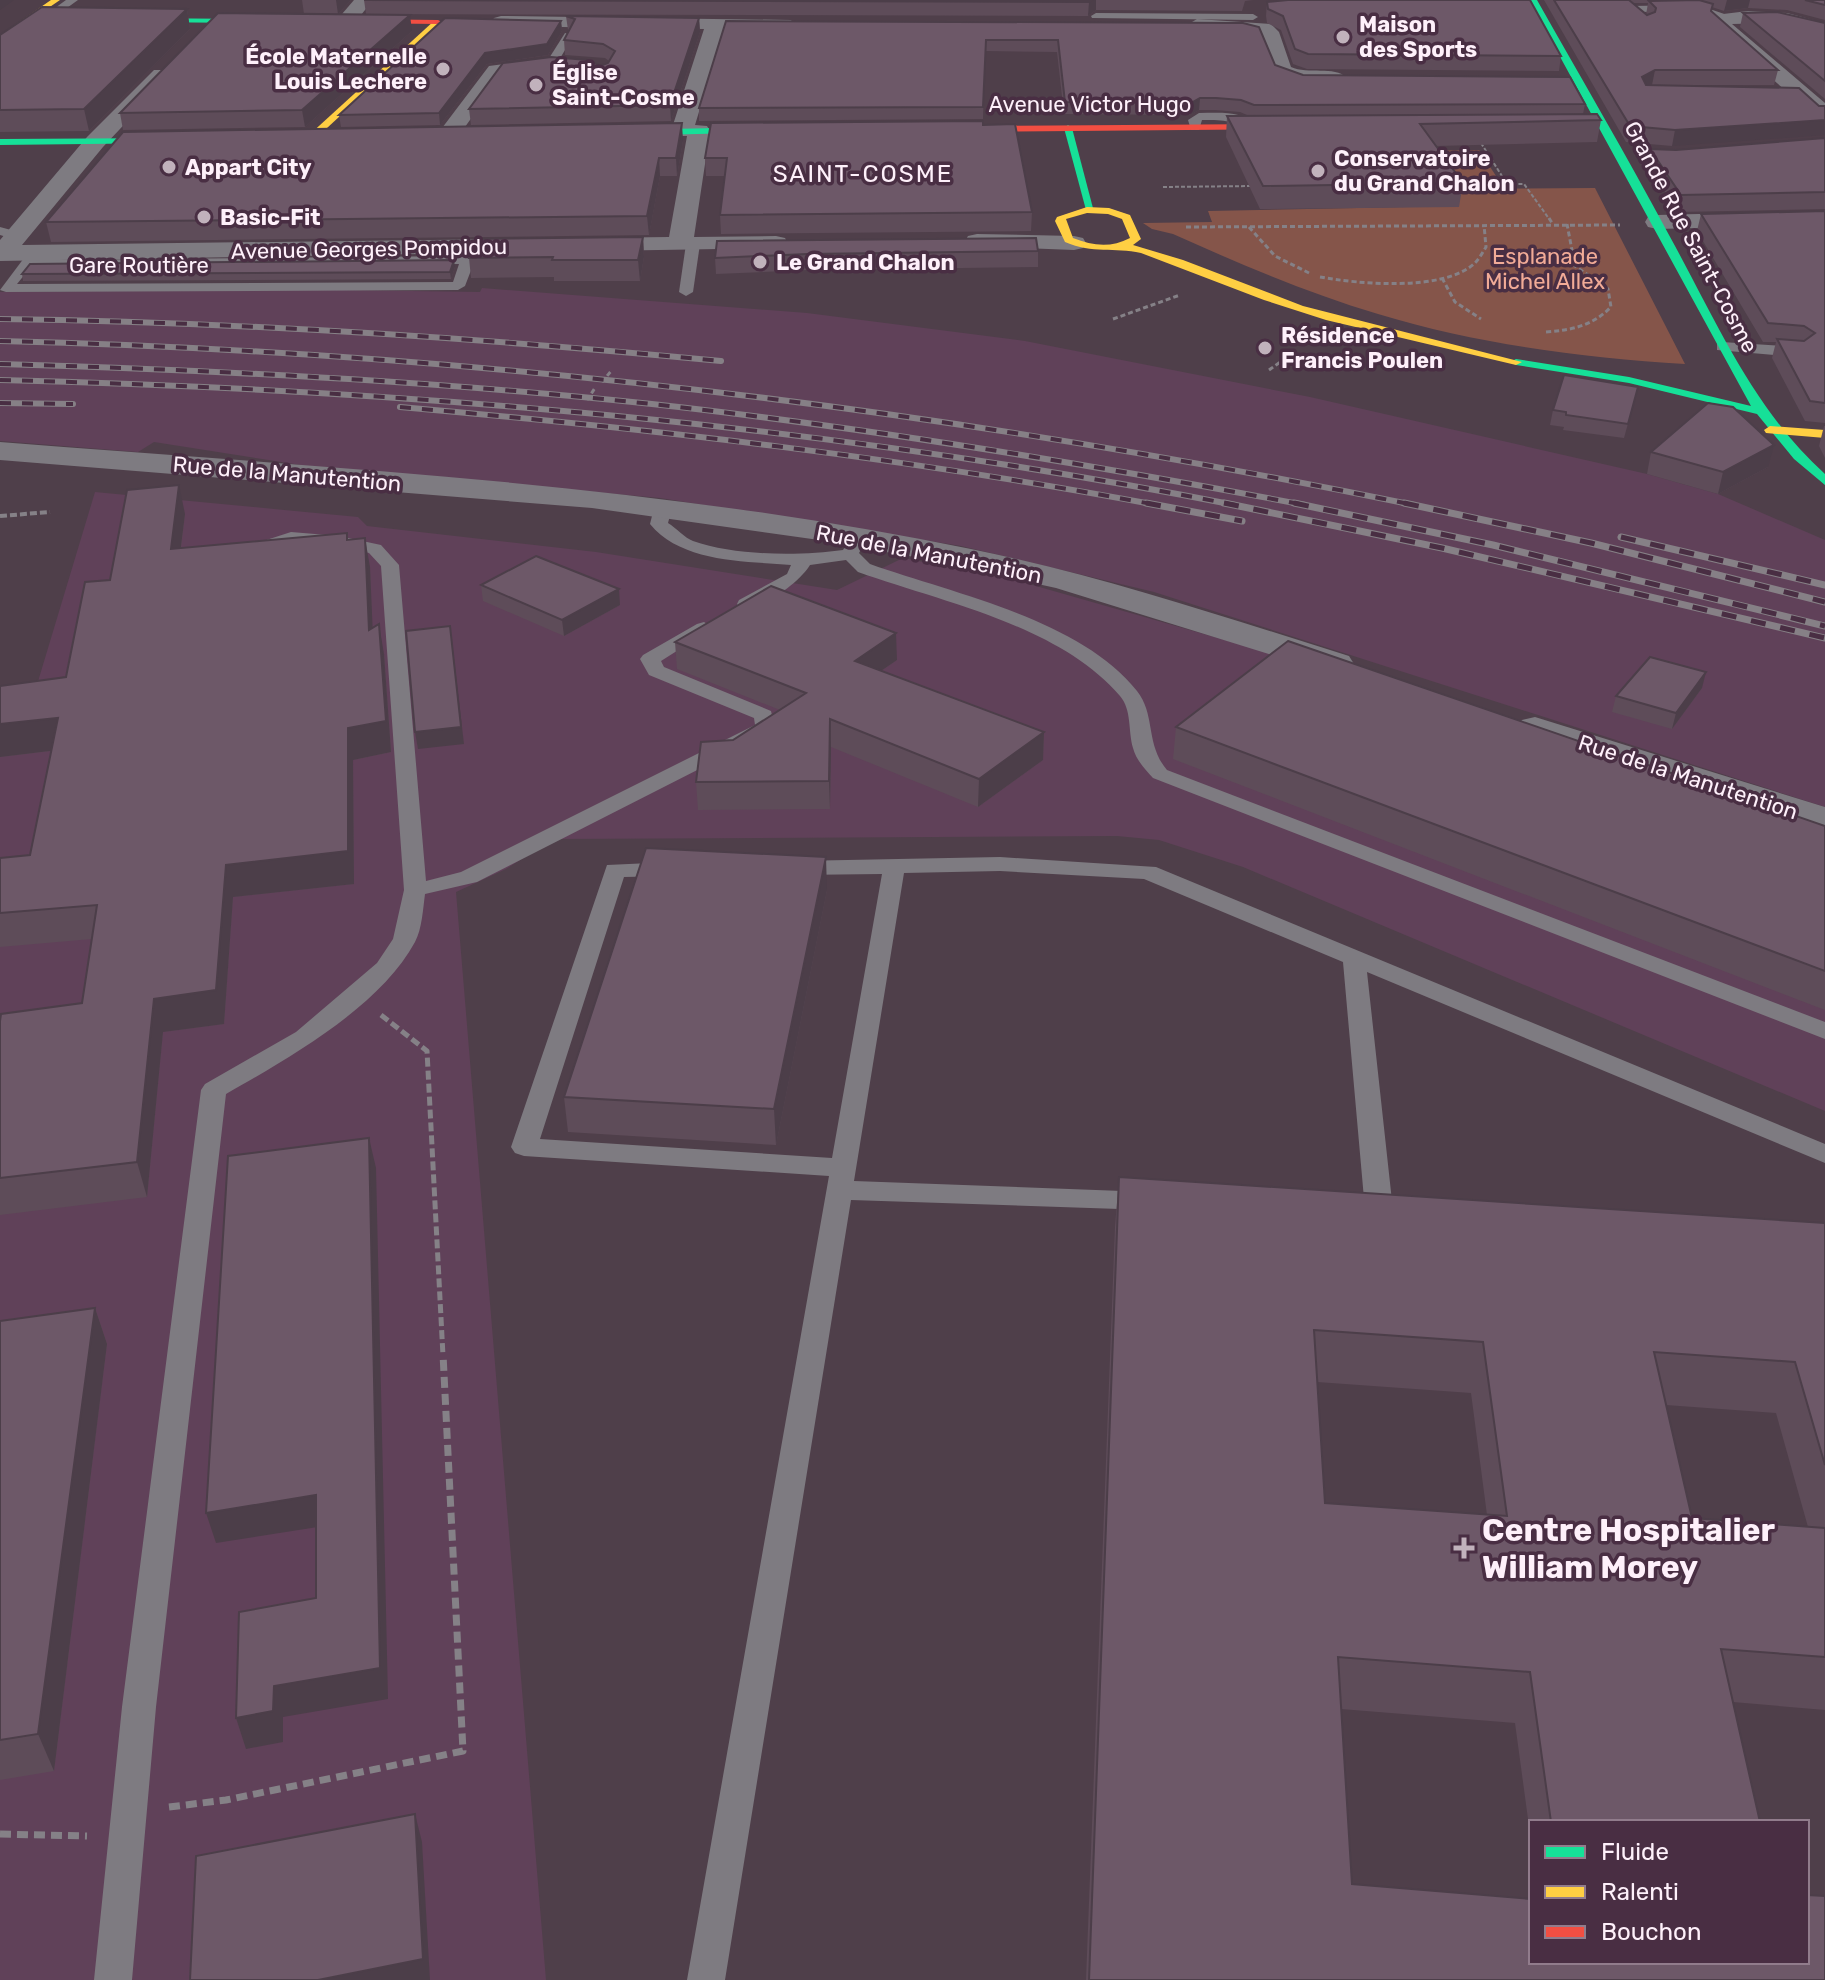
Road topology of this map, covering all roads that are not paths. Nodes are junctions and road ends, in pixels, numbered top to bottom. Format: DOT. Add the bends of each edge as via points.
graph roads {
  1 [pos="73,0"];
  2 [pos="83,0"];
  3 [pos="364,0"];
  4 [pos="1185,0"];
  5 [pos="1533,0"];
  6 [pos="796,7"];
  7 [pos="1159,11"];
  8 [pos="1735,12"];
  9 [pos="1257,14"];
  10 [pos="45,15"];
  11 [pos="1096,16"];
  12 [pos="728,19"];
  13 [pos="76,20"];
  14 [pos="107,20"];
  15 [pos="213,21"];
  16 [pos="288,21"];
  17 [pos="339,21"];
  18 [pos="811,24"];
  19 [pos="1646,24"];
  20 [pos="1072,25"];
  21 [pos="1825,29"];
  22 [pos="569,35"];
  23 [pos="198,36"];
  24 [pos="0,39"];
  25 [pos="0,53"];
  26 [pos="177,58"];
  27 [pos="552,63"];
  28 [pos="578,65"];
  29 [pos="1365,78"];
  30 [pos="1547,79"];
  31 [pos="1578,80"];
  32 [pos="1803,94"];
  33 [pos="1771,95"];
  34 [pos="1825,114"];
  35 [pos="1301,127"];
  36 [pos="1068,128"];
  37 [pos="934,129"];
  38 [pos="794,130"];
  39 [pos="691,131"];
  40 [pos="597,134"];
  41 [pos="439,136"];
  42 [pos="477,136"];
  43 [pos="340,137"];
  44 [pos="188,140"];
  45 [pos="0,142"];
  46 [pos="95,142"];
  47 [pos="1619,154"];
  48 [pos="1638,155"];
  49 [pos="1091,210"];
  50 [pos="1062,217"];
  51 [pos="1825,218"];
  52 [pos="1657,222"];
  53 [pos="800,233"];
  54 [pos="686,237"];
  55 [pos="1074,243"];
  56 [pos="1125,246"];
  57 [pos="13,248"];
  58 [pos="470,254"];
  59 [pos="686,292"];
  60 [pos="1722,347"];
  61 [pos="1799,352"];
  62 [pos="1737,375"];
  63 [pos="1629,380"];
  64 [pos="1758,411"];
  65 [pos="1770,430"];
  66 [pos="1825,434"];
  67 [pos="0,451"];
  68 [pos="1825,481"];
  69 [pos="663,508"];
  70 [pos="854,546"];
  71 [pos="233,554"];
  72 [pos="803,561"];
  73 [pos="1360,672"];
  74 [pos="1510,720"];
  75 [pos="1825,820"];
  76 [pos="894,867"];
  77 [pos="774,868"];
  78 [pos="694,869"];
  79 [pos="415,890"];
  80 [pos="1354,958"];
  81 [pos="1825,1031"];
  82 [pos="1825,1154"];
  83 [pos="842,1179"];
  84 [pos="1173,1202"];
  85 [pos="1347,1208"];
  86 [pos="1379,1210"];
  87 [pos="1426,1212"];
  88 [pos="113,1980"];
  89 [pos="706,1980"];
  1 -- 10 [label="lane"];
  2 -- 10 [label="street"];
  3 -- 17 [label="street"];
  4 -- 9 [label="street" via="1215,0 1217,5"];
  5 -- 31 [label="street, Grande Rue Saint-Cosme"];
  6 -- 12 [label="street"];
  7 -- 9 [label="street"];
  7 -- 11 [label="lane"];
  7 -- 20 [label="street"];
  8 -- 19 [label="lane" via="1629,9"];
  8 -- 21 [label="street" via="1785,17"];
  8 -- 32 [label="street" via="1720,23"];
  9 -- 29 [label="street" via="1287,74"];
  10 -- 13 [label="street"];
  10 -- 24 [label="street"];
  10 -- 25 [label="lane"];
  12 -- 18 [label="street"];
  12 -- 22 [label="street"];
  12 -- 22 [label="street" via="589,16 487,28"];
  12 -- 39 [label="street"];
  14 -- 15 [label="street"];
  15 -- 16 [label="street"];
  15 -- 23 [label="street"];
  17 -- 43 [label="street" via="443,28 304,138"];
  22 -- 27 [label="lane"];
  26 -- 46 [label="street"];
  27 -- 28 [label="street"];
  27 -- 41 [label="street" via="496,70"];
  30 -- 31 [label="street"];
  31 -- 47 [label="street, Grande Rue Saint-Cosme" via="1596,126"];
  32 -- 33 [label="street"];
  32 -- 34 [label="street"];
  35 -- 36 [label="street, Avenue Victor Hugo"];
  36 -- 37 [label="street, Avenue Victor Hugo"];
  36 -- 49 [label="street"];
  38 -- 39 [label="street"];
  39 -- 40 [label="street"];
  39 -- 54 [label="street"];
  41 -- 42 [label="street"];
  44 -- 46 [label="street"];
  45 -- 46 [label="street"];
  46 -- 57 [label="street"];
  47 -- 48 [label="street"];
  47 -- 52 [label="street, Grande Rue Saint-Cosme"];
  49 -- 50 [label="street"];
  49 -- 56 [label="street" via="1119,213 1138,227 1136,239"];
  50 -- 55 [label="street"];
  50 -- 55 [label="street" via="963,231"];
  51 -- 52 [label="street"];
  52 -- 60 [label="street, Grande Rue Saint-Cosme"];
  53 -- 54 [label="street, Avenue Georges Pompidou"];
  54 -- 57 [label="street, Avenue Georges Pompidou" via="45,231"];
  54 -- 58 [label="street, Avenue Georges Pompidou"];
  54 -- 59 [label="lane"];
  55 -- 56 [label="street"];
  56 -- 63 [label="street" via="1159,252 1265,297 1389,336"];
  57 -- 58 [label="street, Avenue Georges Pompidou"];
  57 -- 58 [label="lane, Gare Routière" via="6,288 458,286"];
  60 -- 61 [label="lane"];
  60 -- 62 [label="street, Grande Rue Saint-Cosme"];
  62 -- 63 [label="street"];
  62 -- 64 [label="street, Grande Rue Saint-Cosme"];
  63 -- 64 [label="street"];
  64 -- 65 [label="street, Grande Rue Saint-Cosme"];
  65 -- 66 [label="street"];
  65 -- 68 [label="street, Grande Rue Saint-Cosme"];
  67 -- 69 [label="street, Rue de la Manutention"];
  69 -- 70 [label="street, Rue de la Manutention"];
  69 -- 72 [label="lane" via="659,524 686,545"];
  70 -- 72 [label="lane"];
  70 -- 73 [label="street, Rue de la Manutention" via="1029,571"];
  70 -- 81 [label="lane" via="864,568 1023,625 1110,671 1133,699 1145,754 1160,774"];
  71 -- 79 [label="lane" via="291,537 375,549 390,565"];
  72 -- 79 [label="lane" via="794,577 650,659 656,671 764,715 765,728 469,877"];
  74 -- 75 [label="street, Rue de la Manutention"];
  76 -- 77 [label="lane"];
  76 -- 80 [label="lane" via="1000,864 1148,872"];
  76 -- 83 [label="lane"];
  78 -- 83 [label="lane" via="615,870 524,1147"];
  79 -- 88 [label="lane" via="405,939 386,968 305,1038 214,1090"];
  80 -- 82 [label="lane"];
  80 -- 86 [label="lane"];
  83 -- 84 [label="lane"];
  83 -- 89 [label="lane"];
  85 -- 86 [label="lane"];
  86 -- 87 [label="lane"];
}
